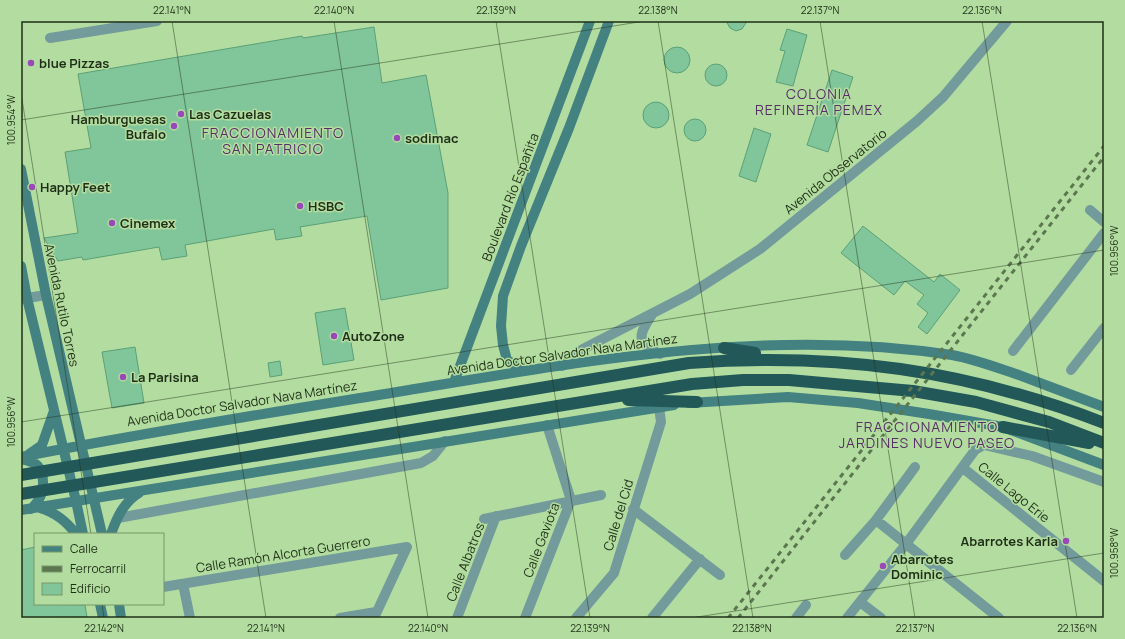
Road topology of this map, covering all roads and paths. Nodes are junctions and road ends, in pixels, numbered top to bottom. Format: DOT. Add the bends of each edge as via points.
graph roads {
  1 [pos="157,21"];
  2 [pos="590,21"];
  3 [pos="609,21"];
  4 [pos="1007,21"];
  5 [pos="50,38"];
  6 [pos="21,169"];
  7 [pos="1090,210"];
  8 [pos="1104,222"];
  9 [pos="1104,233"];
  10 [pos="21,266"];
  11 [pos="46,295"];
  12 [pos="24,299"];
  13 [pos="654,312"];
  14 [pos="1104,328"];
  15 [pos="724,348"];
  16 [pos="1012,351"];
  17 [pos="660,354"];
  18 [pos="789,359"];
  19 [pos="562,366"];
  20 [pos="1071,370"];
  21 [pos="524,371"];
  22 [pos="454,382"];
  23 [pos="599,399"];
  24 [pos="697,402"];
  25 [pos="659,407"];
  26 [pos="1104,407"];
  27 [pos="54,411"];
  28 [pos="1104,423"];
  29 [pos="547,425"];
  30 [pos="1003,427"];
  31 [pos="445,441"];
  32 [pos="1104,444"];
  33 [pos="80,445"];
  34 [pos="64,449"];
  35 [pos="23,458"];
  36 [pos="1104,465"];
  37 [pos="915,467"];
  38 [pos="963,468"];
  39 [pos="21,475"];
  40 [pos="1104,482"];
  41 [pos="143,490"];
  42 [pos="21,494"];
  43 [pos="601,496"];
  44 [pos="93,498"];
  45 [pos="570,500"];
  46 [pos="76,501"];
  47 [pos="30,509"];
  48 [pos="633,509"];
  49 [pos="496,516"];
  50 [pos="118,518"];
  51 [pos="484,519"];
  52 [pos="876,520"];
  53 [pos="75,533"];
  54 [pos="82,533"];
  55 [pos="102,533"];
  56 [pos="111,533"];
  57 [pos="906,544"];
  58 [pos="845,555"];
  59 [pos="700,559"];
  60 [pos="720,574"];
  61 [pos="1104,581"];
  62 [pos="184,584"];
  63 [pos="164,587"];
  64 [pos="860,602"];
  65 [pos="100,605"];
  66 [pos="119,605"];
  67 [pos="806,605"];
  68 [pos="375,615"];
  69 [pos="103,618"];
  70 [pos="122,618"];
  71 [pos="190,618"];
  72 [pos="340,618"];
  73 [pos="457,618"];
  74 [pos="525,618"];
  75 [pos="576,618"];
  76 [pos="652,618"];
  77 [pos="796,618"];
  78 [pos="848,618"];
  79 [pos="881,618"];
  80 [pos="999,618"];
  1 -- 5 [label="street"];
  2 -- 22 [label="main road, Boulevard Río Españita"];
  3 -- 21 [label="main road" via="504,296 501,326 507,360"];
  4 -- 13 [label="street, Avenida Observatorio" via="943,96 917,121 760,250 690,294"];
  6 -- 11 [label="main road, Avenida Rutilo Torres"];
  7 -- 8 [label="street"];
  9 -- 16 [label="street"];
  10 -- 12 [label="main road"];
  11 -- 12 [label="street"];
  11 -- 33 [label="main road, Avenida Rutilo Torres"];
  12 -- 27 [label="main road"];
  13 -- 17 [label="street, Avenida Observatorio" via="641,331 641,337 647,348"];
  13 -- 19 [label="street, Avenida Observatorio" via="583,349"];
  14 -- 20 [label="street"];
  15 -- 17 [label="main road, Avenida Doctor Salvador Nava Martínez"];
  15 -- 18 [label="highway"];
  15 -- 26 [label="main road, Avenida Doctor Salvador Nava Martínez" via="792,344 912,350 956,356 984,363"];
  17 -- 19 [label="main road, Avenida Doctor Salvador Nava Martínez"];
  18 -- 28 [label="highway, Avenida Doctor Salvador Nava Martínez" via="863,364 923,372 1056,404"];
  18 -- 39 [label="highway, Avenida Doctor Salvador Nava Martínez" via="689,363"];
  19 -- 21 [label="main road, Avenida Doctor Salvador Nava Martínez"];
  21 -- 22 [label="main road, Avenida Doctor Salvador Nava Martínez"];
  22 -- 33 [label="main road, Avenida Doctor Salvador Nava Martínez"];
  23 -- 24 [label="highway"];
  23 -- 32 [label="highway" via="692,384 743,380 861,385 976,402 1049,422"];
  23 -- 42 [label="highway"];
  24 -- 25 [label="main road"];
  24 -- 30 [label="main road" via="788,397 858,404"];
  25 -- 29 [label="main road"];
  25 -- 48 [label="street, Calle del Cid" via="661,422"];
  27 -- 34 [label="main road"];
  27 -- 35 [label="main road" via="42,445"];
  29 -- 31 [label="main road"];
  29 -- 45 [label="street, Calle Gaviota"];
  30 -- 32 [label="highway"];
  30 -- 36 [label="main road"];
  31 -- 41 [label="main road"];
  31 -- 50 [label="street" via="433,456 421,463"];
  33 -- 34 [label="main road, Avenida Doctor Salvador Nava Martínez"];
  33 -- 44 [label="main road, Avenida Rutilo Torres"];
  34 -- 35 [label="main road, Avenida Doctor Salvador Nava Martínez"];
  34 -- 46 [label="main road"];
  35 -- 47 [label="main road" via="38,466 42,474 43,487 40,499"];
  37 -- 52 [label="street"];
  38 -- 40 [label="street" via="975,450 984,445 1032,456"];
  38 -- 57 [label="street"];
  38 -- 61 [label="street, Calle Lago Erie"];
  41 -- 44 [label="main road"];
  41 -- 50 [label="main road" via="130,498"];
  43 -- 45 [label="street"];
  44 -- 46 [label="main road"];
  44 -- 55 [label="main road, Avenida Rutilo Torres"];
  45 -- 49 [label="street"];
  45 -- 74 [label="street, Calle Gaviota"];
  46 -- 47 [label="main road"];
  46 -- 54 [label="main road"];
  47 -- 53 [label="main road" via="56,514"];
  48 -- 59 [label="street"];
  48 -- 75 [label="street, Calle del Cid" via="614,573"];
  49 -- 51 [label="street"];
  49 -- 73 [label="street, Calle Albatros"];
  50 -- 56 [label="main road"];
  52 -- 57 [label="street"];
  52 -- 58 [label="street"];
  57 -- 64 [label="street"];
  57 -- 80 [label="street"];
  59 -- 60 [label="street"];
  59 -- 76 [label="street"];
  62 -- 63 [label="street, Calle Ramón Alcorta Guerrero"];
  62 -- 68 [label="street, Calle Ramón Alcorta Guerrero" via="407,547"];
  62 -- 71 [label="street"];
  64 -- 78 [label="street"];
  64 -- 79 [label="street"];
  65 -- 69 [label="main road"];
  66 -- 70 [label="main road"];
  67 -- 77 [label="street"];
  68 -- 72 [label="street"];
}
